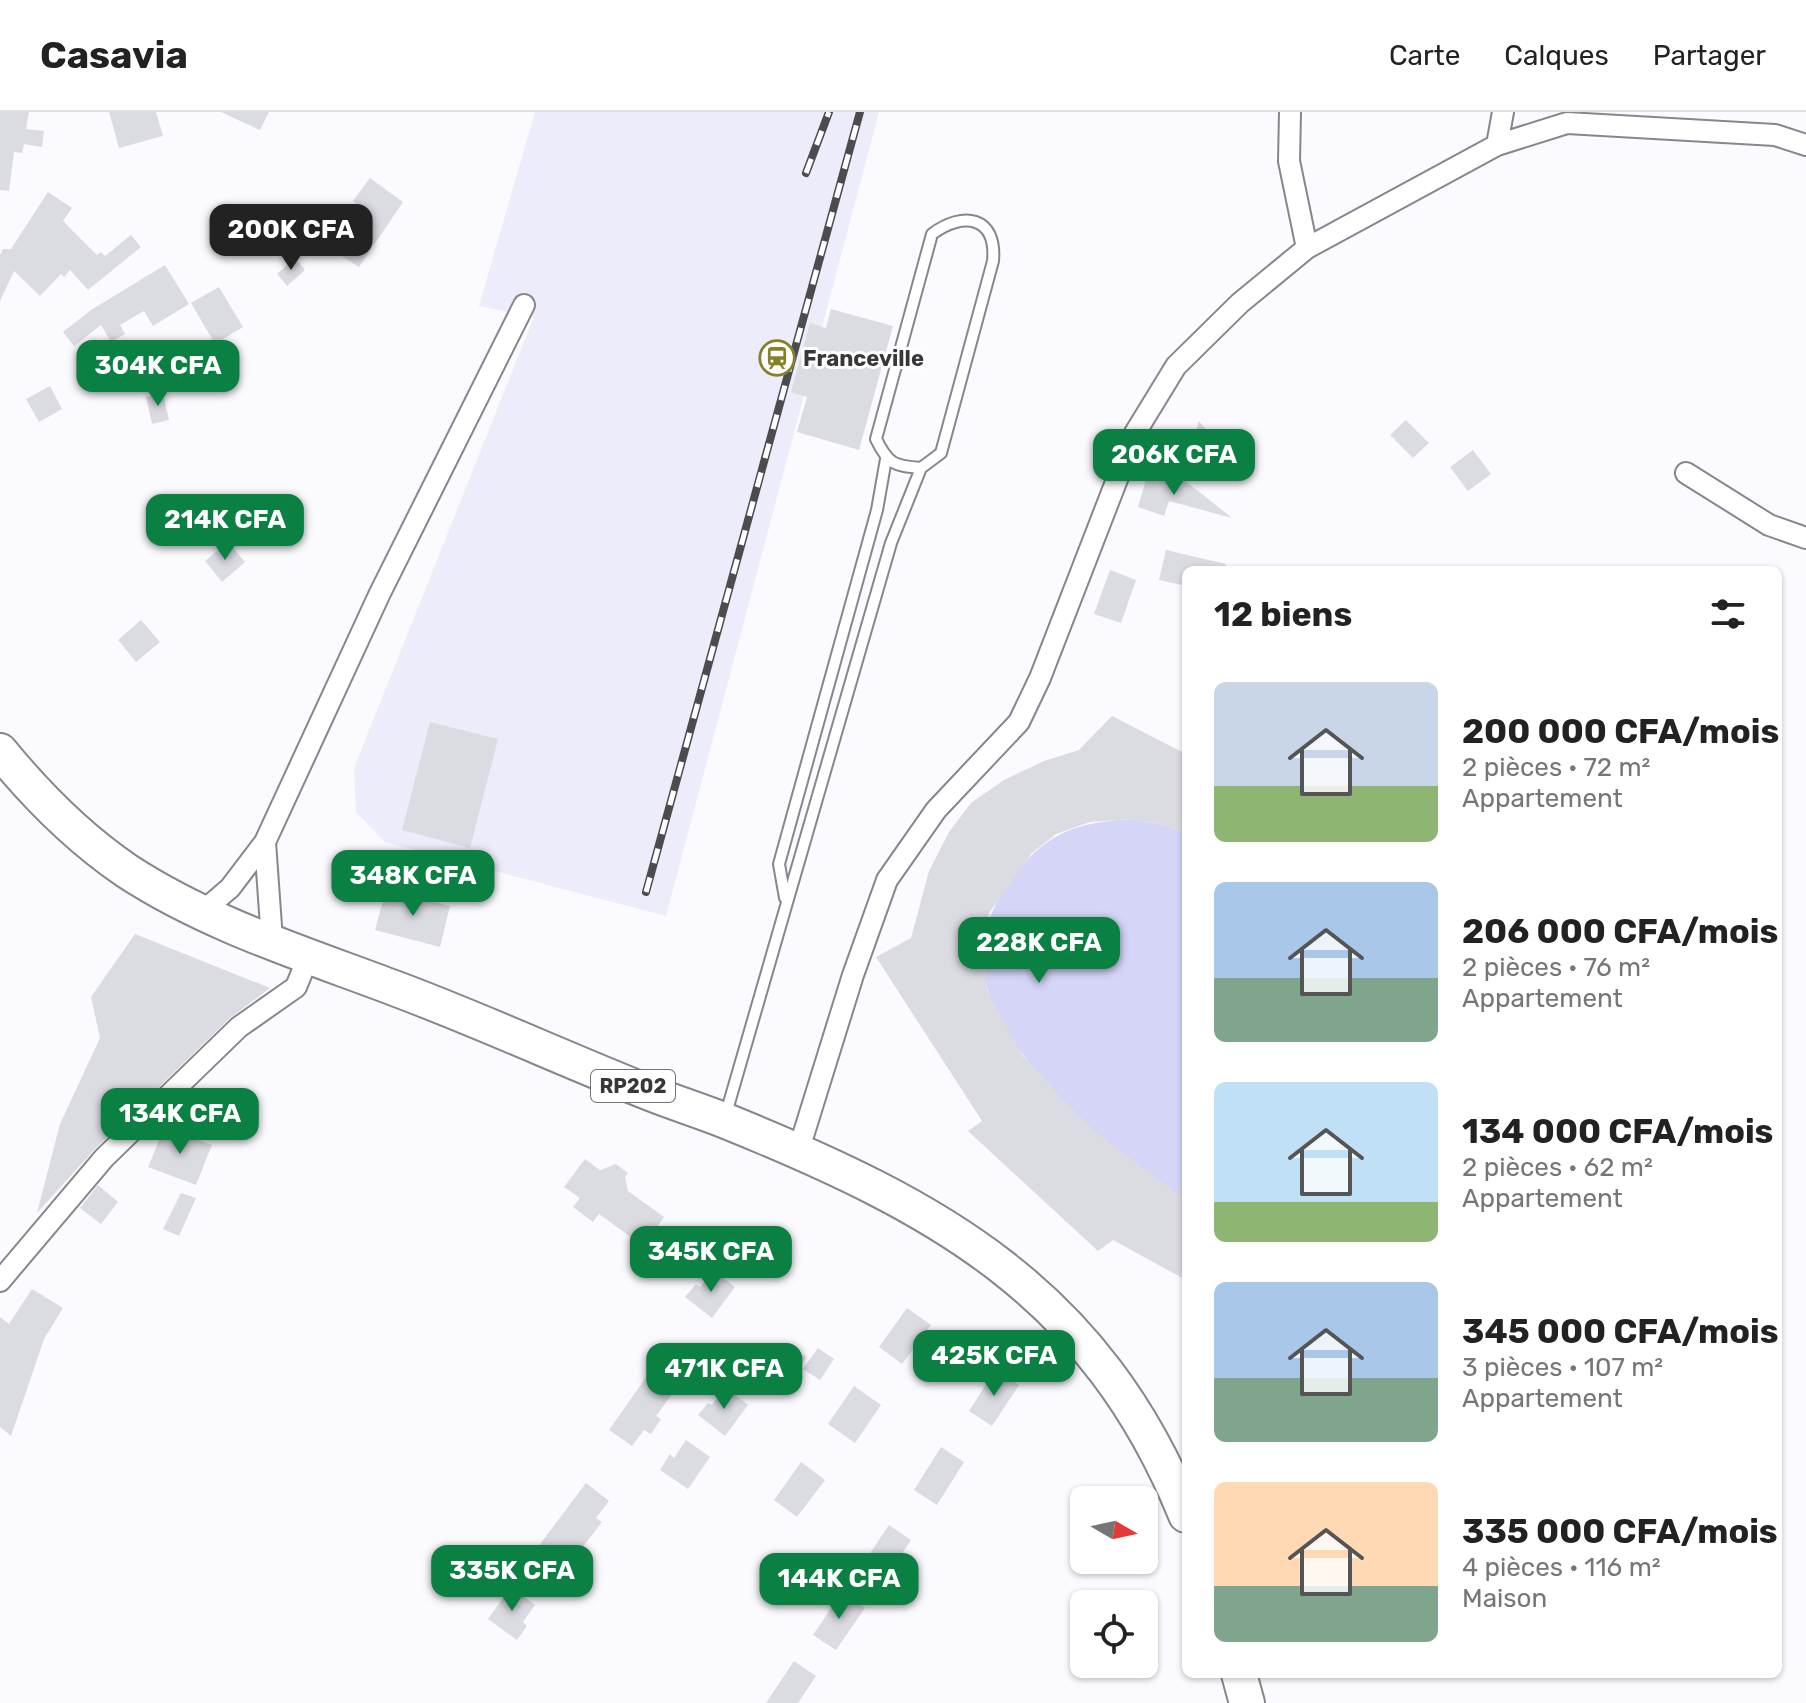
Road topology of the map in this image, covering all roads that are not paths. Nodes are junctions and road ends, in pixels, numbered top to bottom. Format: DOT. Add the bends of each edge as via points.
graph roads {
  1 [pos="1290,112"];
  2 [pos="1503,112"];
  3 [pos="1561,117"];
  4 [pos="1497,145"];
  5 [pos="1806,145"];
  6 [pos="1307,248"];
  7 [pos="524,305"];
  8 [pos="886,459"];
  9 [pos="921,468"];
  10 [pos="1686,473"];
  11 [pos="1806,538"];
  12 [pos="0,751"];
  13 [pos="265,842"];
  14 [pos="786,901"];
  15 [pos="202,912"];
  16 [pos="272,940"];
  17 [pos="309,955"];
  18 [pos="724,1120"];
  19 [pos="798,1152"];
  20 [pos="0,1281"];
  21 [pos="1182,1506"];
  22 [pos="1240,1678"];
  23 [pos="1247,1703"];
  1 -- 6 [label="street" via="1289,161"];
  2 -- 4 [label="street"];
  3 -- 4 [label="street"];
  3 -- 5 [label="street" via="1775,135"];
  4 -- 6 [label="street"];
  6 -- 19 [label="street" via="1176,366 1135,433 1019,722 936,810 887,880"];
  7 -- 13 [label="street" via="380,593"];
  8 -- 9 [label="lane"];
  8 -- 9 [label="lane" via="876,439 932,234 946,223 974,221 995,243 993,261 941,453"];
  8 -- 14 [label="lane" via="877,510 779,864"];
  9 -- 14 [label="lane" via="891,543"];
  10 -- 11 [label="street" via="1769,525"];
  12 -- 15 [label="main road, RP202" via="25,782 124,869"];
  13 -- 15 [label="street" via="230,888"];
  13 -- 16 [label="street"];
  14 -- 18 [label="lane"];
  15 -- 16 [label="main road, RP202"];
  16 -- 17 [label="main road, RP202"];
  17 -- 18 [label="main road, RP202"];
  17 -- 20 [label="street" via="296,987 239,1027 104,1158"];
  18 -- 19 [label="main road, RP202"];
  19 -- 21 [label="main road, RP202" via="906,1202 995,1259 1036,1295 1088,1346 1121,1391"];
  22 -- 23 [label="main road"];
}
